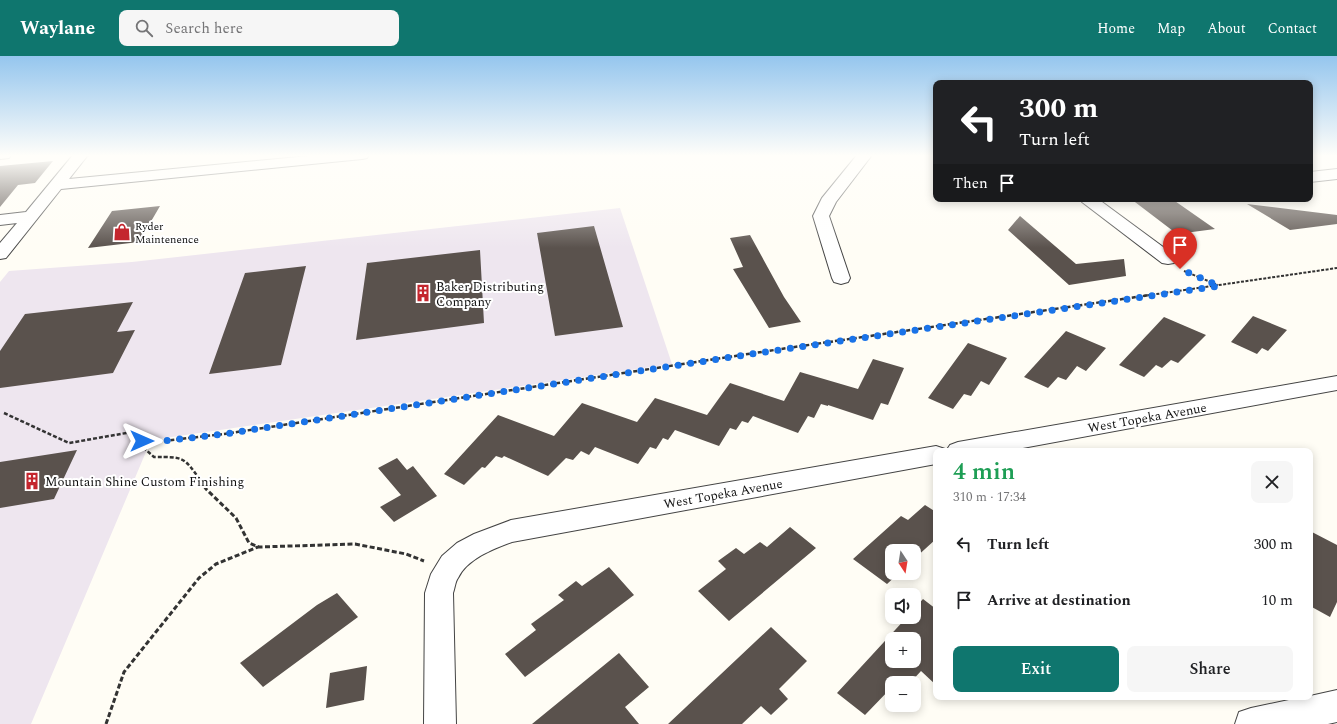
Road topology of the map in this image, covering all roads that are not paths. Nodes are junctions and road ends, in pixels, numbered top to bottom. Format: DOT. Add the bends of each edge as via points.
graph roads {
  1 [pos="55,186"];
  2 [pos="840,186"];
  3 [pos="1092,202"];
  4 [pos="31,216"];
  5 [pos="0,220"];
  6 [pos="0,254"];
  7 [pos="1168,259"];
  8 [pos="841,278"];
  9 [pos="1337,383"];
  10 [pos="975,448"];
  11 [pos="933,456"];
  12 [pos="1337,706"];
  13 [pos="440,724"];
  14 [pos="1251,724"];
  1 -- 4 [label="street"];
  2 -- 8 [label="street" via="828,201 821,216"];
  3 -- 7 [label="street"];
  4 -- 5 [label="street"];
  4 -- 6 [label="street"];
  9 -- 10 [label="street, West Topeka Avenue"];
  11 -- 13 [label="street, West Topeka Avenue" via="511,531 486,540 462,554 446,573 439,593"];
  12 -- 14 [label="street"];
}
